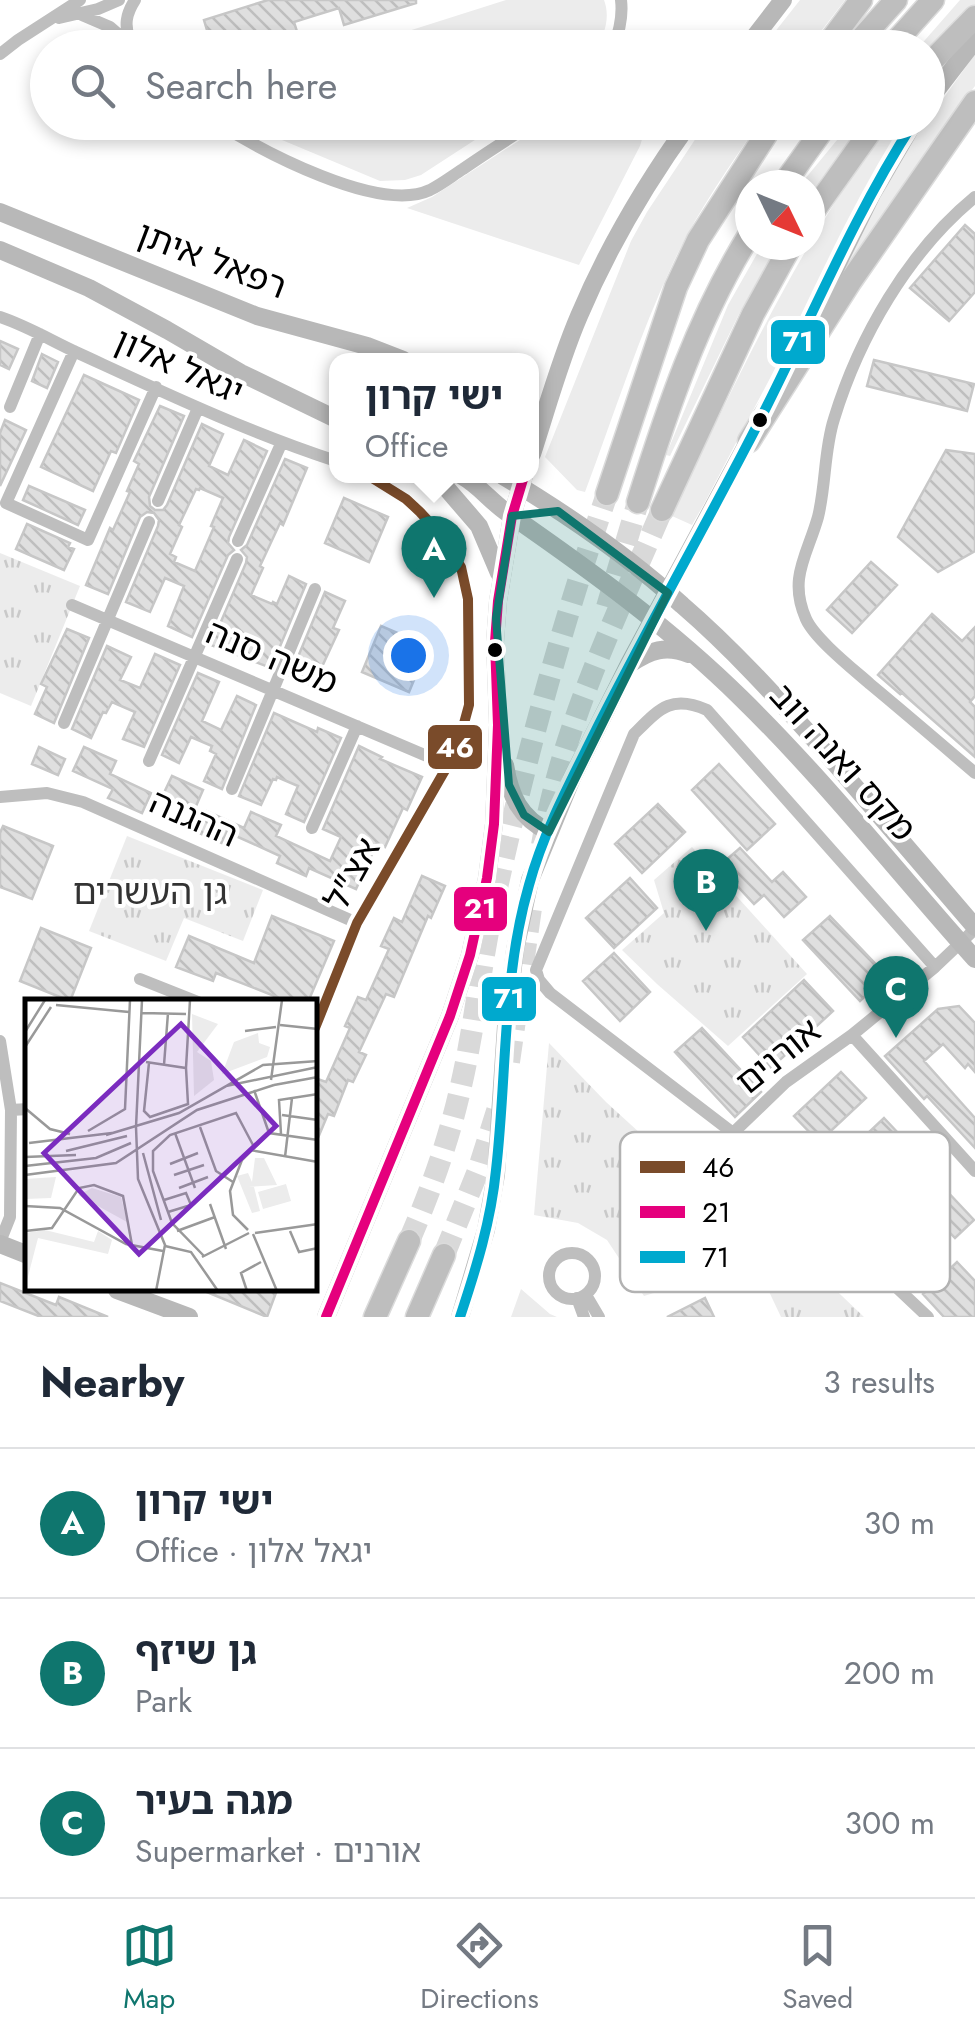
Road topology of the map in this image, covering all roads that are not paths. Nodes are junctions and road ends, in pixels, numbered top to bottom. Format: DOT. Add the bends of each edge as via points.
graph roads {
  1 [pos="119,0"];
  2 [pos="135,0"];
  3 [pos="621,0"];
  4 [pos="860,0"];
  5 [pos="896,0"];
  6 [pos="933,0"];
  7 [pos="780,5"];
  8 [pos="80,7"];
  9 [pos="975,17"];
  10 [pos="34,30"];
  11 [pos="113,30"];
  12 [pos="127,30"];
  13 [pos="619,30"];
  14 [pos="760,30"];
  15 [pos="839,30"];
  16 [pos="869,30"];
  17 [pos="906,30"];
  18 [pos="30,33"];
  19 [pos="975,40"];
  20 [pos="945,48"];
  21 [pos="0,54"];
  22 [pos="945,79"];
  23 [pos="975,102"];
  24 [pos="246,140"];
  25 [pos="506,140"];
  26 [pos="678,140"];
  27 [pos="762,140"];
  28 [pos="781,140"];
  29 [pos="815,140"];
  30 [pos="864,140"];
  31 [pos="904,140"];
  32 [pos="793,170"];
  33 [pos="825,195"];
  34 [pos="975,197"];
  35 [pos="0,212"];
  36 [pos="0,250"];
  37 [pos="735,260"];
  38 [pos="783,260"];
  39 [pos="0,317"];
  40 [pos="40,334"];
  41 [pos="74,351"];
  42 [pos="384,353"];
  43 [pos="556,378"];
  44 [pos="644,379"];
  45 [pos="156,387"];
  46 [pos="539,404"];
  47 [pos="10,407"];
  48 [pos="198,408"];
  49 [pos="329,416"];
  50 [pos="539,432"];
  51 [pos="750,441"];
  52 [pos="282,444"];
  53 [pos="329,459"];
  54 [pos="380,483"];
  55 [pos="442,483"];
  56 [pos="471,483"];
  57 [pos="521,483"];
  58 [pos="524,483"];
  59 [pos="606,494"];
  60 [pos="158,500"];
  61 [pos="638,502"];
  62 [pos="662,510"];
  63 [pos="558,511"];
  64 [pos="512,516"];
  65 [pos="149,522"];
  66 [pos="238,540"];
  67 [pos="237,559"];
  68 [pos="500,578"];
  69 [pos="315,589"];
  70 [pos="668,593"];
  71 [pos="72,605"];
  72 [pos="654,618"];
  73 [pos="108,621"];
  74 [pos="194,657"];
  75 [pos="699,658"];
  76 [pos="629,664"];
  77 [pos="273,691"];
  78 [pos="64,723"];
  79 [pos="498,725"];
  80 [pos="358,726"];
  81 [pos="149,761"];
  82 [pos="448,765"];
  83 [pos="975,772"];
  84 [pos="232,789"];
  85 [pos="0,797"];
  86 [pos="312,828"];
  87 [pos="549,832"];
  88 [pos="357,923"];
  89 [pos="975,928"];
  90 [pos="961,943"];
  91 [pos="975,959"];
  92 [pos="935,967"];
  93 [pos="140,979"];
  94 [pos="190,999"];
  95 [pos="318,1020"];
  96 [pos="852,1035"];
  97 [pos="0,1041"];
  98 [pos="2,1070"];
  99 [pos="12,1110"];
  100 [pos="25,1110"];
  101 [pos="732,1132"];
  102 [pos="734,1132"];
  103 [pos="940,1132"];
  104 [pos="950,1143"];
  105 [pos="975,1171"];
  106 [pos="410,1241"];
  107 [pos="0,1243"];
  108 [pos="25,1254"];
  109 [pos="444,1255"];
  110 [pos="123,1292"];
  111 [pos="902,1292"];
  112 [pos="326,1312"];
  113 [pos="189,1317"];
  114 [pos="374,1317"];
  115 [pos="417,1317"];
  116 [pos="460,1317"];
  117 [pos="584,1317"];
  118 [pos="599,1317"];
  119 [pos="928,1317"];
  1 -- 8 [label="street"];
  2 -- 12 [label="street"];
  3 -- 13 [label="street"];
  4 -- 15 [label="highway"];
  5 -- 16 [label="highway"];
  6 -- 17 [label="highway"];
  7 -- 14 [label="main road"];
  8 -- 10 [label="street"];
  8 -- 11 [label="street"];
  9 -- 20 [label="highway"];
  18 -- 21 [label="street"];
  19 -- 22 [label="main road"];
  23 -- 51 [label="highway"];
  24 -- 25 [label="street" via="335,181 404,197 429,190"];
  26 -- 43 [label="main road" via="612,248"];
  27 -- 44 [label="highway" via="698,240"];
  28 -- 44 [label="highway" via="718,231"];
  29 -- 32 [label="highway"];
  30 -- 33 [label="highway"];
  31 -- 51 [label="main road"];
  34 -- 83 [label="street" via="892,291 859,353 832,422 818,518 797,592 808,624 842,659"];
  35 -- 42 [label="main road, רפאל איתן" via="257,316"];
  36 -- 49 [label="main road, רפאל איתן" via="89,288"];
  37 -- 61 [label="highway" via="685,364"];
  38 -- 62 [label="highway"];
  39 -- 40 [label="street, יגאל אלון"];
  40 -- 41 [label="street, יגאל אלון"];
  40 -- 47 [label="street"];
  41 -- 45 [label="street, יגאל אלון"];
  41 -- 45 [label="street" via="6,504 88,540"];
  43 -- 46 [label="main road"];
  43 -- 50 [label="main road"];
  44 -- 59 [label="highway"];
  45 -- 48 [label="street, יגאל אלון"];
  48 -- 52 [label="street, יגאל אלון"];
  48 -- 60 [label="street"];
  51 -- 70 [label="main road"];
  52 -- 53 [label="street, יגאל אלון"];
  52 -- 66 [label="street"];
  54 -- 82 [label="street" via="428,520 465,581 469,704"];
  55 -- 68 [label="main road" via="479,526"];
  56 -- 64 [label="main road"];
  57 -- 64 [label="main road"];
  58 -- 63 [label="main road"];
  63 -- 64 [label="main road"];
  63 -- 70 [label="main road"];
  64 -- 68 [label="main road"];
  64 -- 72 [label="main road"];
  65 -- 73 [label="street"];
  67 -- 74 [label="street"];
  68 -- 79 [label="main road"];
  69 -- 77 [label="street"];
  70 -- 72 [label="main road"];
  70 -- 89 [label="main road, מקס ואנה ווב" via="785,707"];
  71 -- 73 [label="street, משה סנה"];
  72 -- 75 [label="main road, מקס ואנה ווב"];
  72 -- 76 [label="main road"];
  73 -- 74 [label="street, משה סנה"];
  73 -- 78 [label="street"];
  74 -- 77 [label="street, משה סנה"];
  74 -- 81 [label="street"];
  75 -- 76 [label="main road" via="664,648"];
  75 -- 90 [label="main road, מקס ואנה ווב" via="780,738"];
  76 -- 87 [label="main road"];
  77 -- 80 [label="street, משה סנה"];
  77 -- 84 [label="street"];
  79 -- 87 [label="main road" via="515,801"];
  79 -- 112 [label="main road" via="490,852 466,971"];
  80 -- 82 [label="street, משה סנה"];
  80 -- 86 [label="street"];
  82 -- 88 [label="street, אצ\"ל"];
  85 -- 88 [label="street, ההגנה" via="47,793 83,802"];
  87 -- 116 [label="main road" via="521,916 494,1190"];
  88 -- 95 [label="street, אצ\"ל"];
  89 -- 90 [label="street, אורנים"];
  90 -- 91 [label="main road, מקס ואנה ווב"];
  90 -- 92 [label="street, אורנים"];
  92 -- 96 [label="street, אורנים"];
  92 -- 101 [label="street" via="707,710 675,702 652,715 634,734 536,970 550,993"];
  93 -- 94 [label="street"];
  96 -- 102 [label="street, אורנים" via="786,1082"];
  96 -- 103 [label="street"];
  97 -- 98 [label="street"];
  98 -- 99 [label="street"];
  99 -- 100 [label="street"];
  99 -- 107 [label="street" via="10,1217"];
  104 -- 105 [label="street"];
  106 -- 114 [label="highway"];
  107 -- 108 [label="main road"];
  109 -- 115 [label="highway"];
  110 -- 113 [label="main road"];
  111 -- 119 [label="street, אורנים"];
  117 -- 118 [label="street" via="582,1297"];
}
